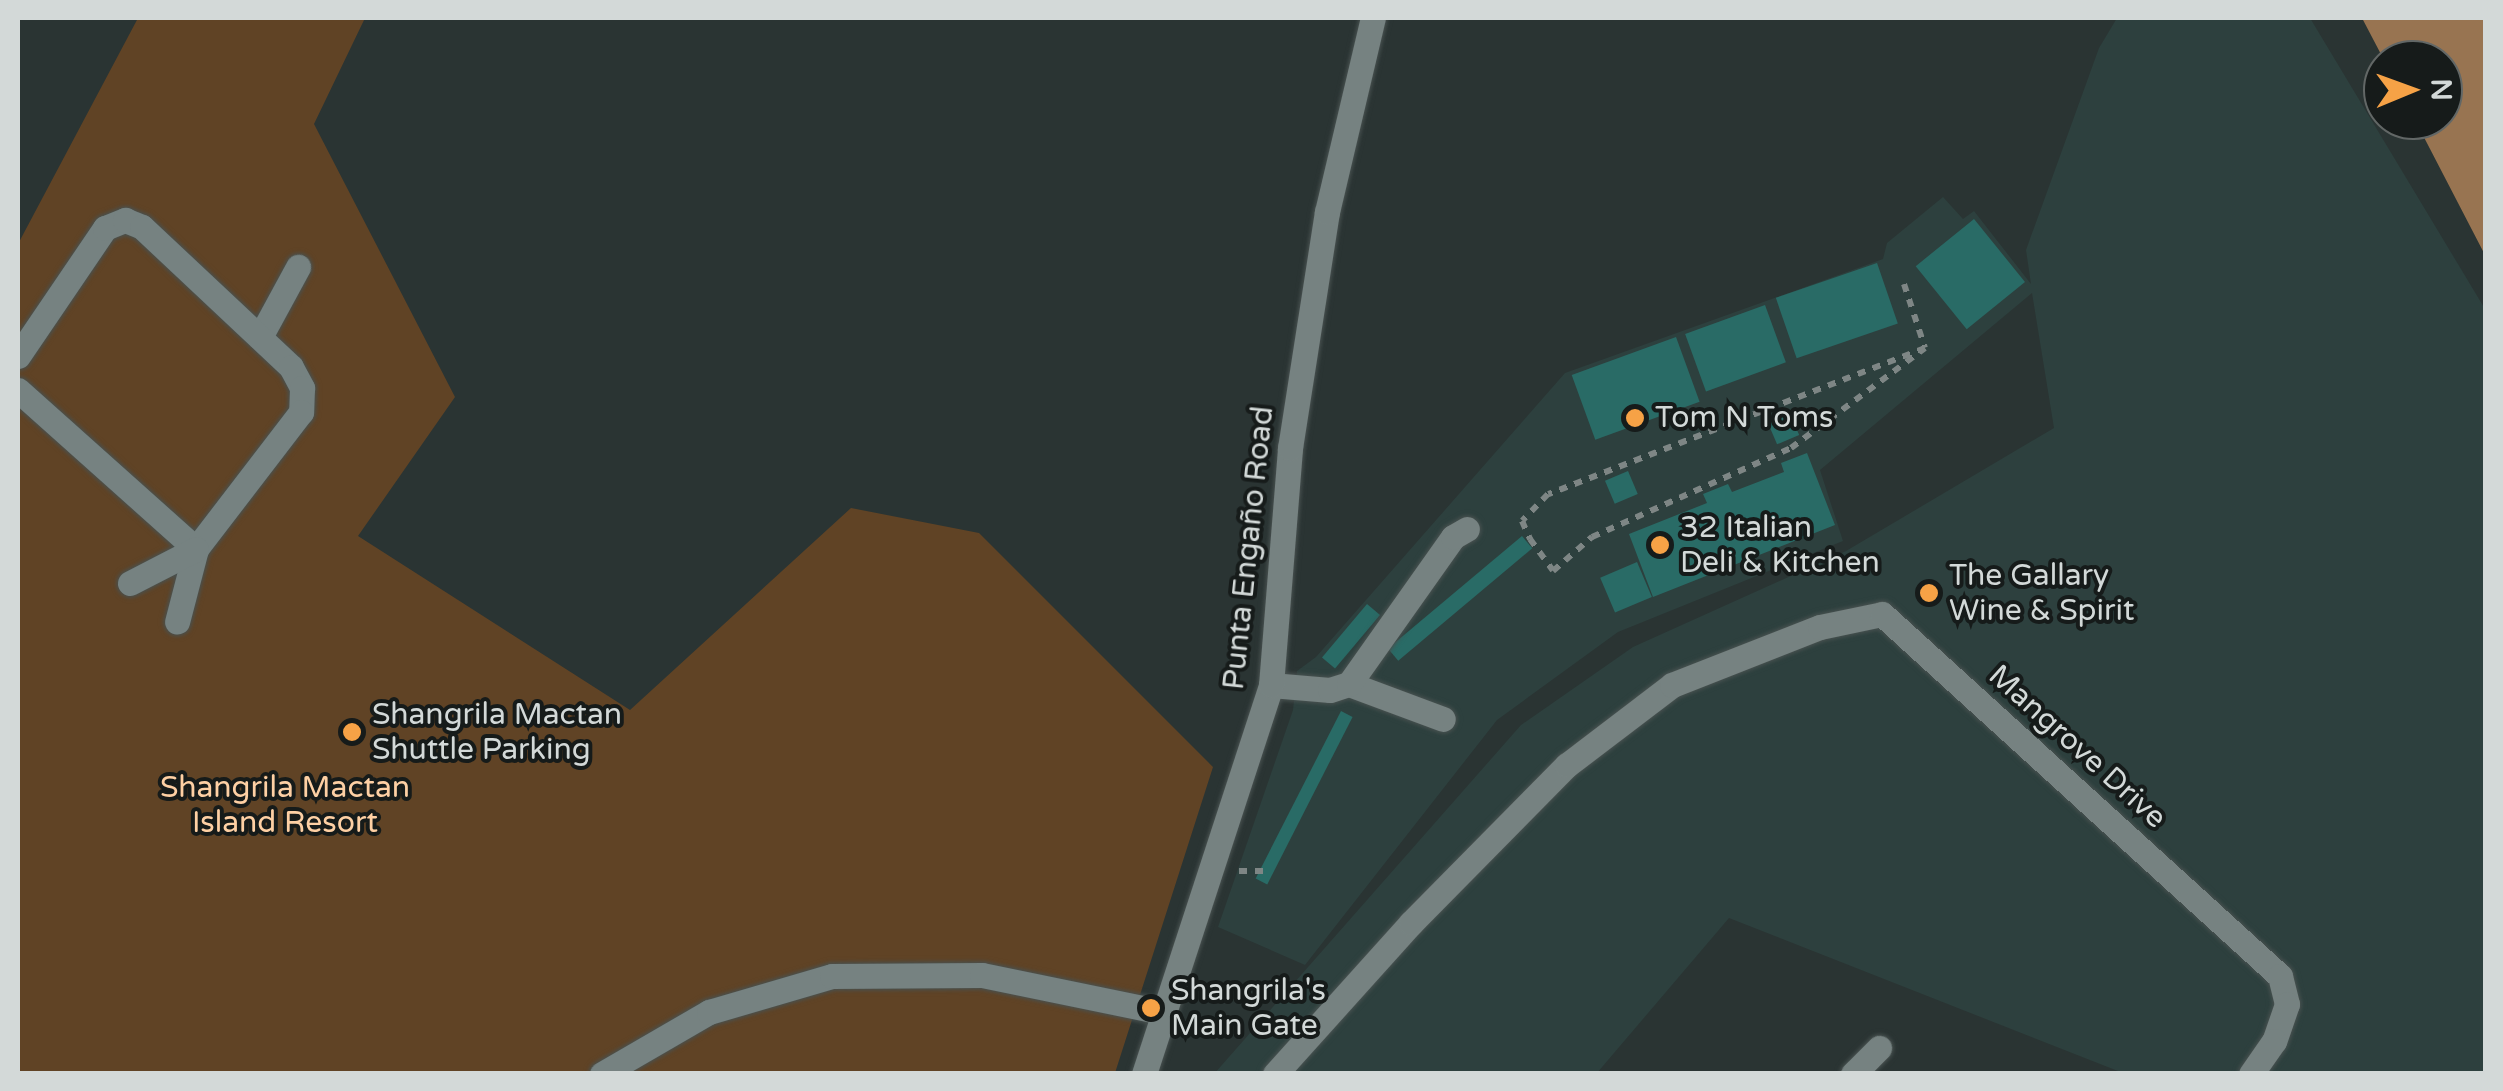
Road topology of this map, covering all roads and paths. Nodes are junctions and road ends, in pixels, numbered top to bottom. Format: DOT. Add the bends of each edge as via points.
graph roads {
  1 [pos="1372,18"];
  2 [pos="298,267"];
  3 [pos="1904,284"];
  4 [pos="260,336"];
  5 [pos="1924,348"];
  6 [pos="18,356"];
  7 [pos="18,390"];
  8 [pos="1467,528"];
  9 [pos="196,549"];
  10 [pos="130,583"];
  11 [pos="178,622"];
  12 [pos="1349,684"];
  13 [pos="1271,685"];
  14 [pos="1443,720"];
  15 [pos="1162,1012"];
  16 [pos="1880,1048"];
  17 [pos="602,1074"];
  18 [pos="1144,1074"];
  19 [pos="1276,1074"];
  20 [pos="1854,1074"];
  21 [pos="2252,1074"];
  1 -- 13 [label="street, Punta Engaño Road" via="1327,212 1290,448"];
  2 -- 4 [label="street"];
  3 -- 5 [label="path"];
  4 -- 6 [label="street" via="142,227 118,220 105,228"];
  4 -- 9 [label="street" via="298,378 301,412"];
  5 -- 5 [label="path" via="1791,448 1592,537 1553,571 1528,541 1522,521 1548,494"];
  7 -- 9 [label="street"];
  8 -- 12 [label="street" via="1453,537"];
  9 -- 10 [label="street"];
  9 -- 11 [label="street"];
  12 -- 13 [label="street" via="1330,690"];
  12 -- 14 [label="street"];
  13 -- 15 [label="street, Punta Engaño Road"];
  15 -- 17 [label="street" via="982,975 832,976 710,1012"];
  15 -- 18 [label="street, Punta Engaño Road"];
  16 -- 20 [label="street"];
  19 -- 21 [label="street, Mangrove Drive" via="1411,923 1567,765 1656,696 1820,627 1882,614 2280,976 2288,1004"];
}
